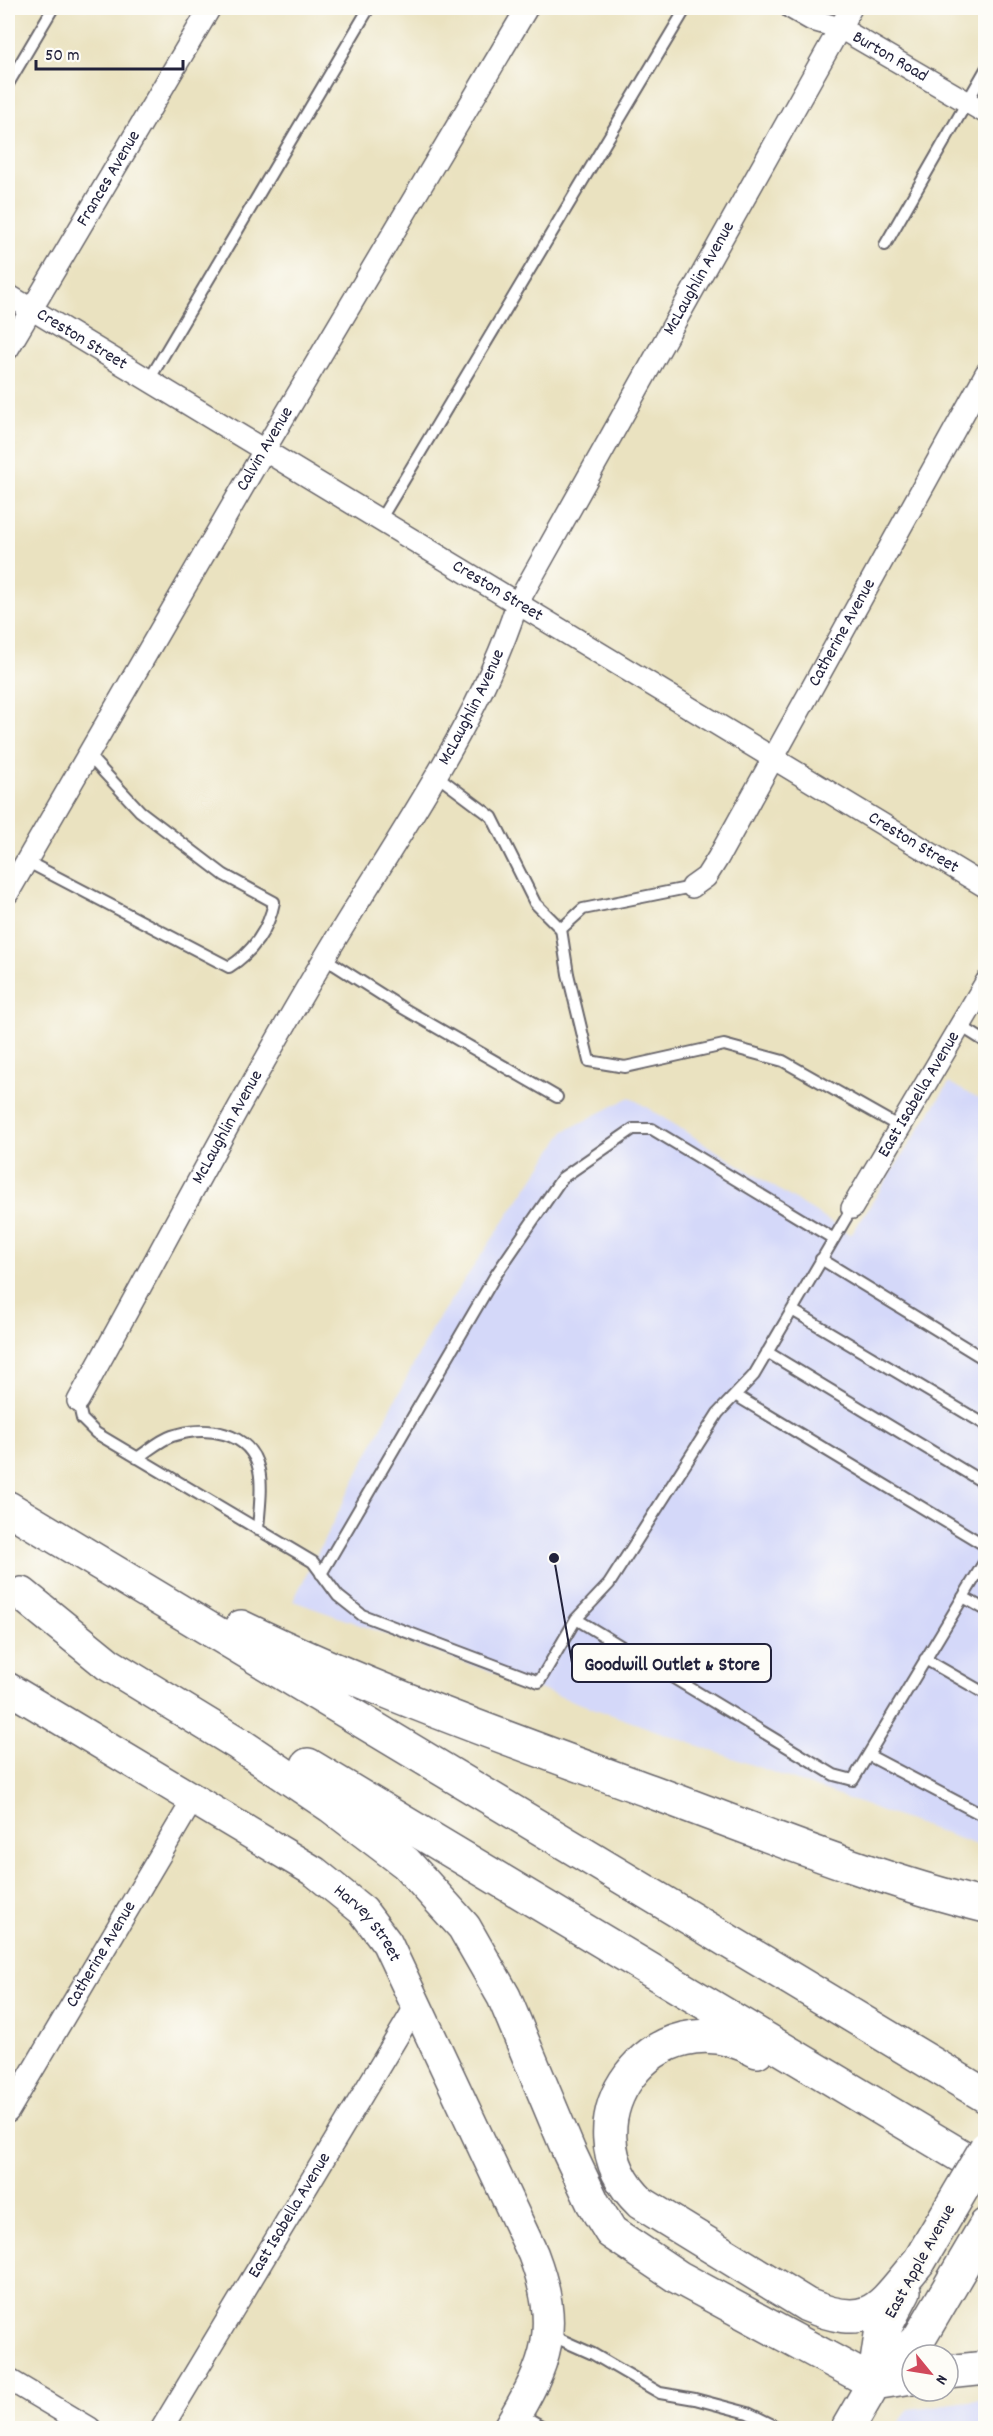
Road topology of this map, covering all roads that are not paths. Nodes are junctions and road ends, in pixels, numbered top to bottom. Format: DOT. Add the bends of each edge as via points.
graph roads {
  1 [pos="53,8"];
  2 [pos="210,8"];
  3 [pos="369,8"];
  4 [pos="527,8"];
  5 [pos="686,8"];
  6 [pos="792,8"];
  7 [pos="851,8"];
  8 [pos="840,28"];
  9 [pos="986,69"];
  10 [pos="8,84"];
  11 [pos="966,102"];
  12 [pos="986,114"];
  13 [pos="885,245"];
  14 [pos="8,295"];
  15 [pos="32,309"];
  16 [pos="8,349"];
  17 [pos="986,373"];
  18 [pos="149,380"];
  19 [pos="265,449"];
  20 [pos="381,520"];
  21 [pos="517,604"];
  22 [pos="89,756"];
  23 [pos="771,759"];
  24 [pos="436,775"];
  25 [pos="26,861"];
  26 [pos="692,887"];
  27 [pos="986,887"];
  28 [pos="8,893"];
  29 [pos="561,928"];
  30 [pos="324,958"];
  31 [pos="986,982"];
  32 [pos="959,1025"];
  33 [pos="986,1042"];
  34 [pos="557,1097"];
  35 [pos="898,1126"];
  36 [pos="852,1208"];
  37 [pos="834,1239"];
  38 [pos="821,1259"];
  39 [pos="792,1310"];
  40 [pos="767,1352"];
  41 [pos="986,1360"];
  42 [pos="735,1395"];
  43 [pos="78,1401"];
  44 [pos="986,1425"];
  45 [pos="137,1458"];
  46 [pos="986,1484"];
  47 [pos="8,1508"];
  48 [pos="258,1530"];
  49 [pos="56,1538"];
  50 [pos="986,1545"];
  51 [pos="986,1559"];
  52 [pos="321,1574"];
  53 [pos="15,1590"];
  54 [pos="963,1597"];
  55 [pos="986,1610"];
  56 [pos="576,1619"];
  57 [pos="925,1659"];
  58 [pos="8,1688"];
  59 [pos="986,1694"];
  60 [pos="867,1755"];
  61 [pos="195,1798"];
  62 [pos="986,1818"];
  63 [pos="986,1906"];
  64 [pos="417,2004"];
  65 [pos="986,2096"];
  66 [pos="8,2112"];
  67 [pos="932,2139"];
  68 [pos="986,2148"];
  69 [pos="986,2171"];
  70 [pos="986,2225"];
  71 [pos="920,2260"];
  72 [pos="549,2324"];
  73 [pos="986,2368"];
  74 [pos="960,2371"];
  75 [pos="8,2379"];
  76 [pos="900,2379"];
  77 [pos="874,2383"];
  78 [pos="513,2420"];
  79 [pos="90,2428"];
  80 [pos="162,2428"];
  81 [pos="545,2428"];
  82 [pos="779,2428"];
  83 [pos="848,2428"];
  1 -- 10 [label="lane"];
  2 -- 15 [label="street, Frances Avenue"];
  3 -- 18 [label="lane"];
  4 -- 19 [label="street, Calvin Avenue"];
  5 -- 20 [label="lane"];
  6 -- 8 [label="street, Burton Road" via="812,20"];
  7 -- 8 [label="street, McLaughlin Avenue"];
  8 -- 11 [label="street, Burton Road"];
  8 -- 21 [label="street, McLaughlin Avenue"];
  9 -- 11 [label="lane"];
  11 -- 12 [label="street, Burton Road"];
  11 -- 13 [label="lane"];
  14 -- 15 [label="street, Creston Street"];
  15 -- 16 [label="street, Frances Avenue"];
  15 -- 18 [label="street, Creston Street"];
  17 -- 23 [label="street, Catherine Avenue"];
  18 -- 19 [label="street, Creston Street"];
  19 -- 20 [label="street, Creston Street"];
  19 -- 22 [label="street, Calvin Avenue"];
  20 -- 21 [label="street, Creston Street"];
  21 -- 23 [label="street, Creston Street"];
  21 -- 24 [label="street, McLaughlin Avenue" via="503,648"];
  22 -- 25 [label="street, Calvin Avenue"];
  22 -- 25 [label="lane" via="140,811 224,875 274,902 271,917 258,939 242,959 229,967"];
  23 -- 26 [label="street, Catherine Avenue" via="706,877"];
  23 -- 27 [label="street, Creston Street"];
  24 -- 29 [label="lane" via="492,817 535,903"];
  24 -- 30 [label="street, McLaughlin Avenue"];
  25 -- 28 [label="street, Calvin Avenue"];
  26 -- 29 [label="lane" via="583,909"];
  29 -- 35 [label="lane" via="589,1061 625,1067 724,1045 783,1060"];
  30 -- 34 [label="lane"];
  30 -- 43 [label="street, McLaughlin Avenue"];
  31 -- 32 [label="street, East Isabella Avenue"];
  32 -- 33 [label="lane"];
  32 -- 35 [label="street, East Isabella Avenue"];
  35 -- 36 [label="street, East Isabella Avenue"];
  36 -- 37 [label="lane"];
  37 -- 38 [label="lane"];
  37 -- 52 [label="lane" via="652,1129 633,1129 562,1178 528,1225"];
  38 -- 39 [label="lane"];
  38 -- 41 [label="lane"];
  39 -- 40 [label="lane"];
  39 -- 44 [label="lane"];
  40 -- 42 [label="lane" via="754,1376"];
  40 -- 46 [label="lane"];
  42 -- 50 [label="lane"];
  42 -- 56 [label="lane" via="718,1413 609,1584"];
  43 -- 45 [label="lane" via="82,1419 96,1433"];
  45 -- 48 [label="lane"];
  45 -- 48 [label="lane" via="172,1436 222,1432 242,1441 259,1470"];
  47 -- 49 [label="highway"];
  48 -- 52 [label="lane" via="313,1562"];
  49 -- 63 [label="highway" via="317,1664 810,1850"];
  49 -- 65 [label="highway"];
  51 -- 54 [label="lane"];
  52 -- 56 [label="lane" via="338,1596 362,1615 539,1682"];
  53 -- 67 [label="highway"];
  53 -- 77 [label="highway" via="108,1664 312,1793 406,1863 464,1927 504,1997 569,2152 611,2232 678,2277"];
  54 -- 55 [label="lane"];
  54 -- 57 [label="lane"];
  56 -- 60 [label="lane" via="834,1775 853,1780"];
  57 -- 59 [label="lane"];
  57 -- 60 [label="lane"];
  58 -- 61 [label="street, Harvey Street"];
  60 -- 62 [label="lane"];
  61 -- 64 [label="street, Harvey Street" via="315,1872 363,1911 387,1943"];
  61 -- 66 [label="street, Catherine Avenue"];
  64 -- 72 [label="street, Harvey Street" via="533,2254 546,2287"];
  64 -- 80 [label="street, East Isabella Avenue"];
  67 -- 69 [label="highway"];
  67 -- 71 [label="highway" via="852,2108 743,2043 695,2036 674,2040 654,2050 636,2066 613,2106 610,2134 620,2179 641,2203 807,2305 829,2314 851,2318 865,2315 882,2304"];
  68 -- 71 [label="highway, East Apple Avenue, bridge"];
  70 -- 77 [label="highway, East Apple Avenue" via="920,2337"];
  71 -- 77 [label="highway, East Apple Avenue" via="881,2335"];
  72 -- 78 [label="street" via="542,2362"];
  72 -- 82 [label="lane" via="660,2393 748,2413"];
  73 -- 74 [label="highway"];
  75 -- 79 [label="street"];
  76 -- 77 [label="highway"];
  77 -- 83 [label="highway, East Apple Avenue"];
  78 -- 81 [label="lane"];
}
